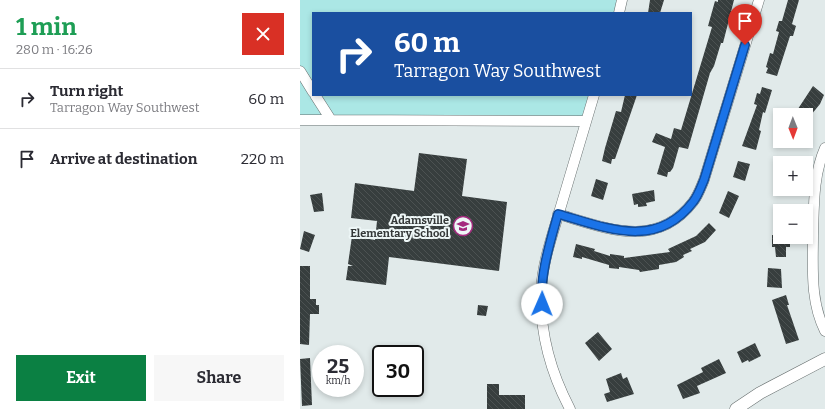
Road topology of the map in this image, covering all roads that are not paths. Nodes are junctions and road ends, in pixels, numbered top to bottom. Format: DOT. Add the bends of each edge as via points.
graph roads {
  1 [pos="622,0"];
  2 [pos="759,0"];
  3 [pos="619,12"];
  4 [pos="300,71"];
  5 [pos="312,90"];
  6 [pos="316,96"];
  7 [pos="594,96"];
  8 [pos="300,120"];
  9 [pos="331,120"];
  10 [pos="586,121"];
  11 [pos="825,148"];
  12 [pos="558,214"];
  13 [pos="825,331"];
  14 [pos="825,359"];
  15 [pos="570,409"];
  16 [pos="736,409"];
  1 -- 3 [label="street"];
  2 -- 12 [label="street" via="704,180 694,201 682,214 655,230 640,232 617,231"];
  4 -- 5 [label="street"];
  6 -- 9 [label="street"];
  7 -- 10 [label="street"];
  8 -- 9 [label="street"];
  9 -- 10 [label="street"];
  10 -- 12 [label="street"];
  11 -- 13 [label="street" via="816,176 814,196 813,284 815,302"];
  12 -- 15 [label="street" via="541,291 543,329 551,366"];
  14 -- 16 [label="street" via="760,393"];
}
